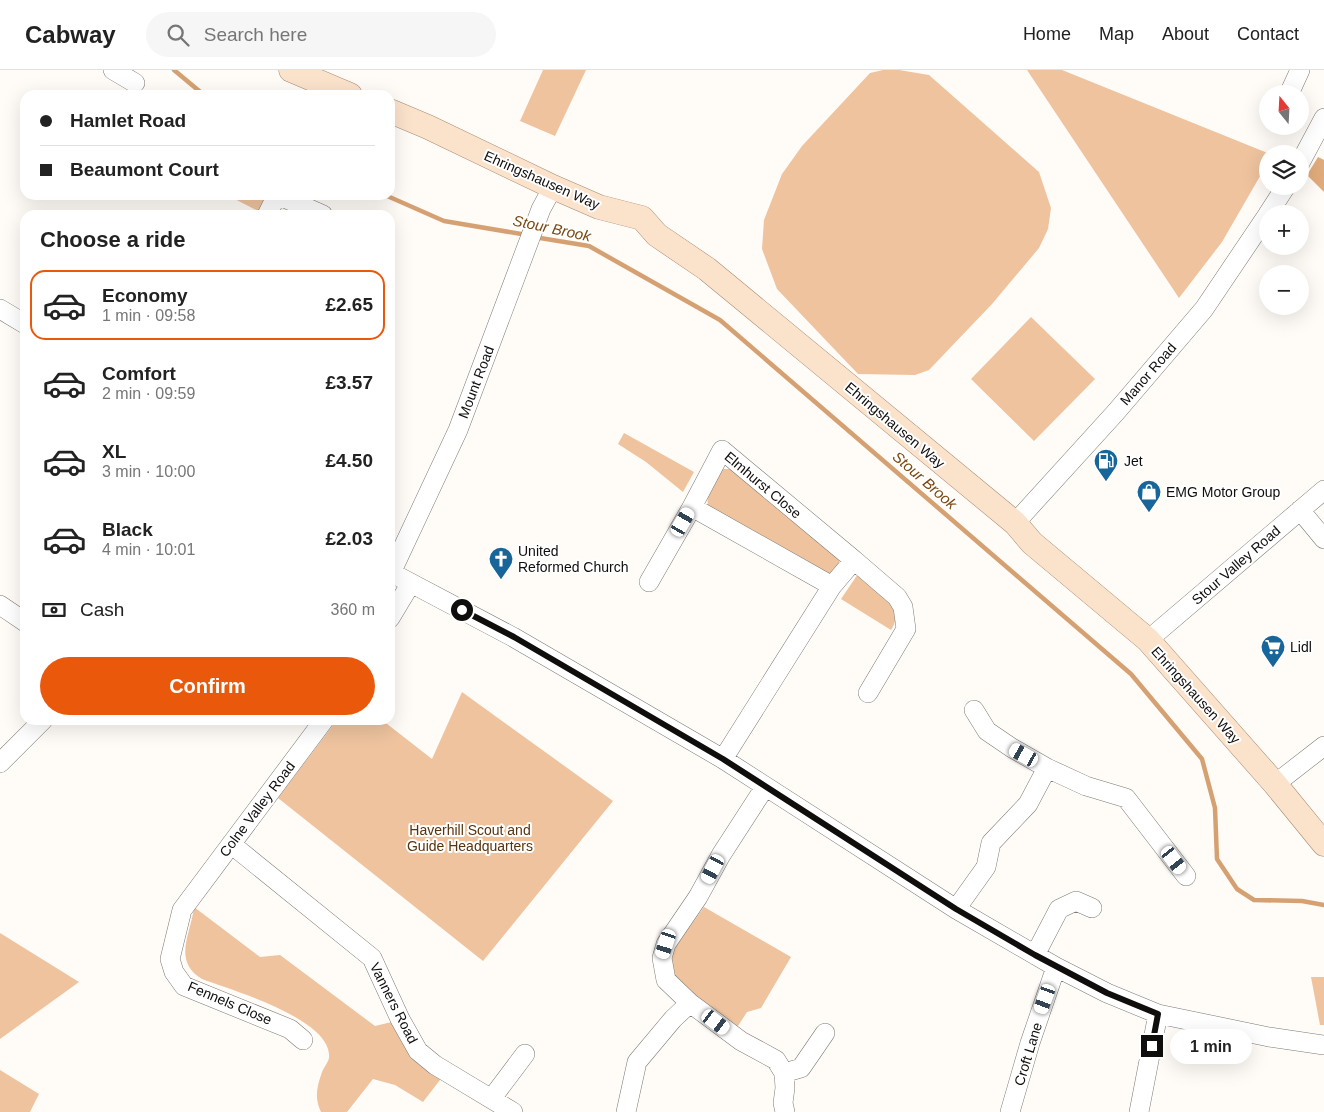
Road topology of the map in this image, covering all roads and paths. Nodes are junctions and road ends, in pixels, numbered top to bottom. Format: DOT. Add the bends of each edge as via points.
graph roads {
  1 [pos="113,70"];
  2 [pos="290,70"];
  3 [pos="1300,70"];
  4 [pos="134,84"];
  5 [pos="1293,85"];
  6 [pos="338,90"];
  7 [pos="395,114"];
  8 [pos="1324,118"];
  9 [pos="1309,146"];
  10 [pos="553,187"];
  11 [pos="289,200"];
  12 [pos="312,210"];
  13 [pos="1259,227"];
  14 [pos="0,309"];
  15 [pos="20,321"];
  16 [pos="1324,490"];
  17 [pos="692,506"];
  18 [pos="1300,510"];
  19 [pos="1015,523"];
  20 [pos="1324,539"];
  21 [pos="854,560"];
  22 [pos="395,564"];
  23 [pos="395,575"];
  24 [pos="649,582"];
  25 [pos="412,583"];
  26 [pos="832,586"];
  27 [pos="0,605"];
  28 [pos="395,610"];
  29 [pos="20,619"];
  30 [pos="1148,640"];
  31 [pos="868,693"];
  32 [pos="974,710"];
  33 [pos="38,725"];
  34 [pos="320,725"];
  35 [pos="1324,746"];
  36 [pos="723,759"];
  37 [pos="0,763"];
  38 [pos="1047,768"];
  39 [pos="1275,784"];
  40 [pos="765,787"];
  41 [pos="231,844"];
  42 [pos="1324,844"];
  43 [pos="1186,876"];
  44 [pos="190,899"];
  45 [pos="1092,908"];
  46 [pos="956,909"];
  47 [pos="1035,955"];
  48 [pos="1056,967"];
  49 [pos="690,1003"];
  50 [pos="1158,1014"];
  51 [pos="825,1033"];
  52 [pos="303,1040"];
  53 [pos="1324,1045"];
  54 [pos="525,1054"];
  55 [pos="784,1073"];
  56 [pos="492,1098"];
  57 [pos="513,1112"];
  58 [pos="626,1112"];
  59 [pos="785,1112"];
  60 [pos="1010,1112"];
  61 [pos="1139,1112"];
  1 -- 4 [label="street"];
  2 -- 6 [label="main road"];
  3 -- 5 [label="street"];
  7 -- 10 [label="main road, Ehringshausen Way"];
  8 -- 9 [label="street"];
  10 -- 19 [label="main road, Ehringshausen Way" via="599,207 642,218 657,235 707,269"];
  10 -- 22 [label="street, Mount Road" via="538,216 458,430"];
  11 -- 12 [label="street"];
  13 -- 19 [label="street, Manor Road" via="1204,309"];
  14 -- 15 [label="street"];
  16 -- 18 [label="street, Stour Valley Road"];
  17 -- 21 [label="street, Elmhurst Close" via="722,450"];
  17 -- 24 [label="street, Elmhurst Close"];
  17 -- 26 [label="street"];
  18 -- 20 [label="street"];
  18 -- 30 [label="street, Stour Valley Road"];
  19 -- 30 [label="main road, Ehringshausen Way" via="1032,543"];
  21 -- 26 [label="street"];
  21 -- 31 [label="street, Elmhurst Close" via="897,597 903,607 906,629"];
  23 -- 25 [label="street"];
  25 -- 28 [label="street"];
  25 -- 36 [label="street" via="514,637"];
  26 -- 36 [label="street"];
  27 -- 29 [label="street"];
  30 -- 39 [label="main road, Ehringshausen Way"];
  32 -- 38 [label="street" via="987,731"];
  33 -- 37 [label="street"];
  34 -- 41 [label="street, Colne Valley Road"];
  35 -- 39 [label="street"];
  36 -- 40 [label="street"];
  38 -- 43 [label="street" via="1086,786 1126,798"];
  38 -- 46 [label="street" via="1028,804 992,843 986,867"];
  39 -- 42 [label="main road, Ehringshausen Way"];
  40 -- 46 [label="street"];
  40 -- 49 [label="street" via="666,944 662,958 666,980"];
  41 -- 44 [label="street, Colne Valley Road"];
  41 -- 56 [label="street, Vanners Road" via="372,958 418,1051 435,1066"];
  44 -- 52 [label="street, Fennels Close" via="182,910 170,959 184,986 290,1029"];
  45 -- 47 [label="street" via="1076,901 1059,909"];
  46 -- 47 [label="street"];
  47 -- 48 [label="street"];
  48 -- 50 [label="street"];
  48 -- 60 [label="street, Croft Lane"];
  49 -- 55 [label="street" via="741,1041 776,1060"];
  49 -- 58 [label="street" via="637,1062"];
  50 -- 53 [label="street"];
  50 -- 61 [label="street"];
  51 -- 55 [label="street" via="801,1068"];
  54 -- 56 [label="street"];
  55 -- 59 [label="street"];
  56 -- 57 [label="street, Vanners Road"];
}
